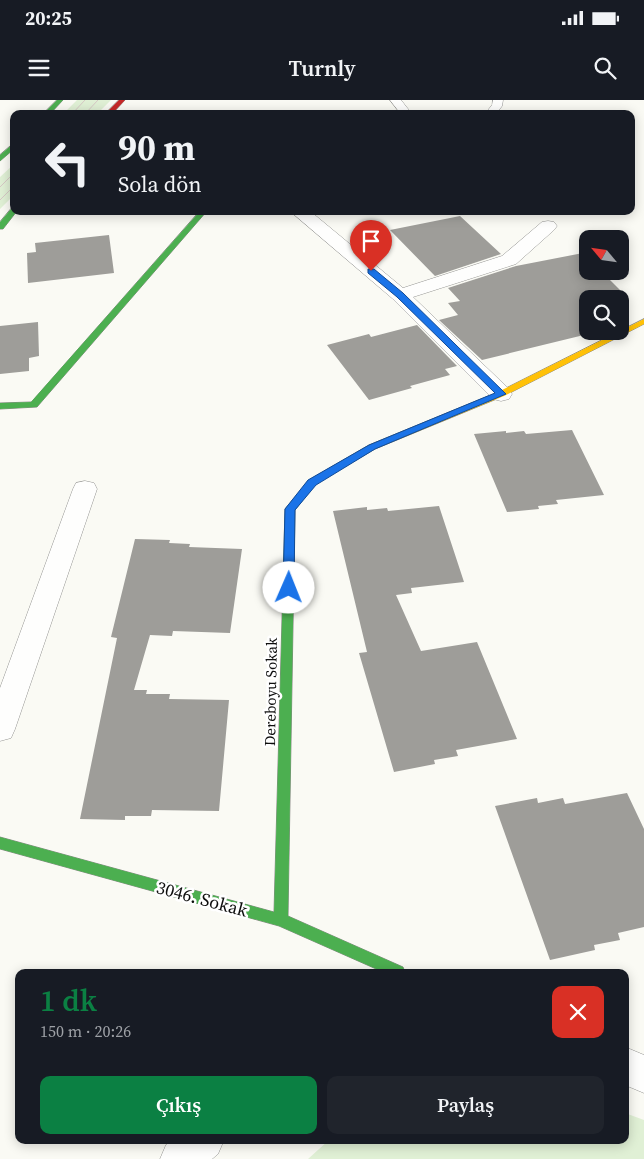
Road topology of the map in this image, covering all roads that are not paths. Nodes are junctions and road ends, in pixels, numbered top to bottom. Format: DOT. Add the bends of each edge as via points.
graph roads {
  1 [pos="60,100"];
  2 [pos="122,100"];
  3 [pos="395,100"];
  4 [pos="50,110"];
  5 [pos="112,110"];
  6 [pos="404,110"];
  7 [pos="10,149"];
  8 [pos="0,159"];
  9 [pos="10,215"];
  10 [pos="200,215"];
  11 [pos="304,215"];
  12 [pos="548,226"];
  13 [pos="0,227"];
  14 [pos="400,295"];
  15 [pos="644,321"];
  16 [pos="501,394"];
  17 [pos="0,406"];
  18 [pos="85,489"];
  19 [pos="0,729"];
  20 [pos="0,843"];
  21 [pos="281,920"];
  22 [pos="391,969"];
  23 [pos="629,1068"];
  24 [pos="644,1074"];
  25 [pos="199,1144"];
  26 [pos="180,1159"];
  1 -- 4 [label="street"];
  2 -- 5 [label="street"];
  3 -- 6 [label="lane"];
  7 -- 8 [label="street"];
  9 -- 13 [label="street"];
  10 -- 17 [label="street" via="34,405"];
  11 -- 14 [label="street"];
  12 -- 14 [label="street" via="509,260"];
  14 -- 16 [label="street"];
  15 -- 16 [label="street, Dereboyu Sokak"];
  16 -- 21 [label="street, Dereboyu Sokak" via="372,447 312,482 290,509"];
  18 -- 19 [label="street"];
  20 -- 21 [label="street, 3046. Sokak"];
  21 -- 22 [label="street, 3046. Sokak"];
  23 -- 24 [label="street"];
  25 -- 26 [label="street"];
}
